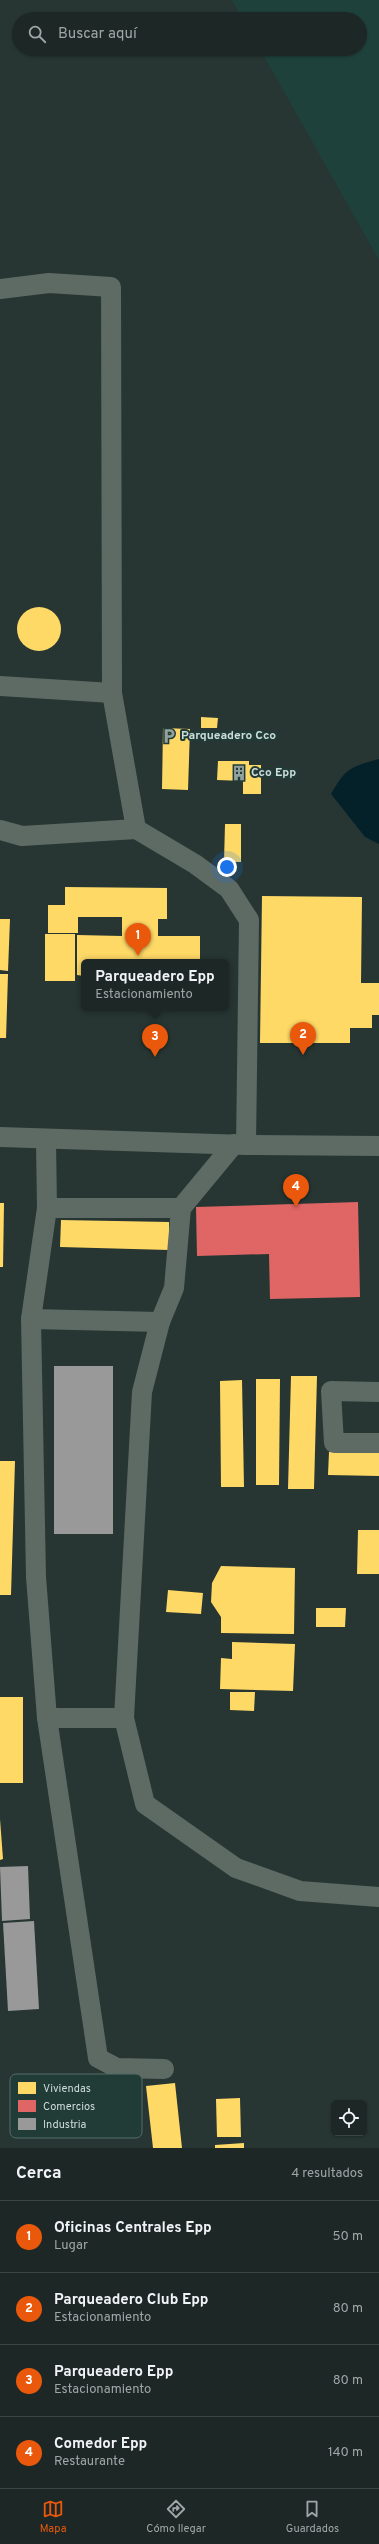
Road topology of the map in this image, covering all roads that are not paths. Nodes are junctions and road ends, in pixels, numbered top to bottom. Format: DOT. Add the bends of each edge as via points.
graph roads {
  1 [pos="0,289"];
  2 [pos="0,686"];
  3 [pos="112,693"];
  4 [pos="136,829"];
  5 [pos="0,830"];
  6 [pos="0,1137"];
  7 [pos="46,1140"];
  8 [pos="240,1145"];
  9 [pos="379,1146"];
  10 [pos="47,1208"];
  11 [pos="181,1208"];
  12 [pos="31,1319"];
  13 [pos="160,1322"];
  14 [pos="379,1392"];
  15 [pos="379,1443"];
  16 [pos="47,1718"];
  17 [pos="124,1718"];
  18 [pos="379,1897"];
  19 [pos="164,2069"];
  1 -- 3 [label="street" via="49,283 111,287"];
  2 -- 3 [label="street"];
  3 -- 4 [label="street"];
  4 -- 5 [label="street" via="22,836"];
  4 -- 8 [label="street" via="195,864 229,889 249,920"];
  6 -- 7 [label="street"];
  7 -- 8 [label="street"];
  7 -- 10 [label="street"];
  8 -- 9 [label="street"];
  8 -- 11 [label="street"];
  10 -- 11 [label="street"];
  10 -- 12 [label="street"];
  11 -- 13 [label="street" via="174,1288"];
  12 -- 13 [label="street"];
  12 -- 16 [label="street" via="36,1577"];
  13 -- 17 [label="street" via="142,1392"];
  14 -- 15 [label="street" via="331,1391 334,1443"];
  16 -- 17 [label="street"];
  16 -- 19 [label="street" via="98,2058 117,2068"];
  17 -- 18 [label="street" via="146,1804 236,1868 300,1891"];
}
